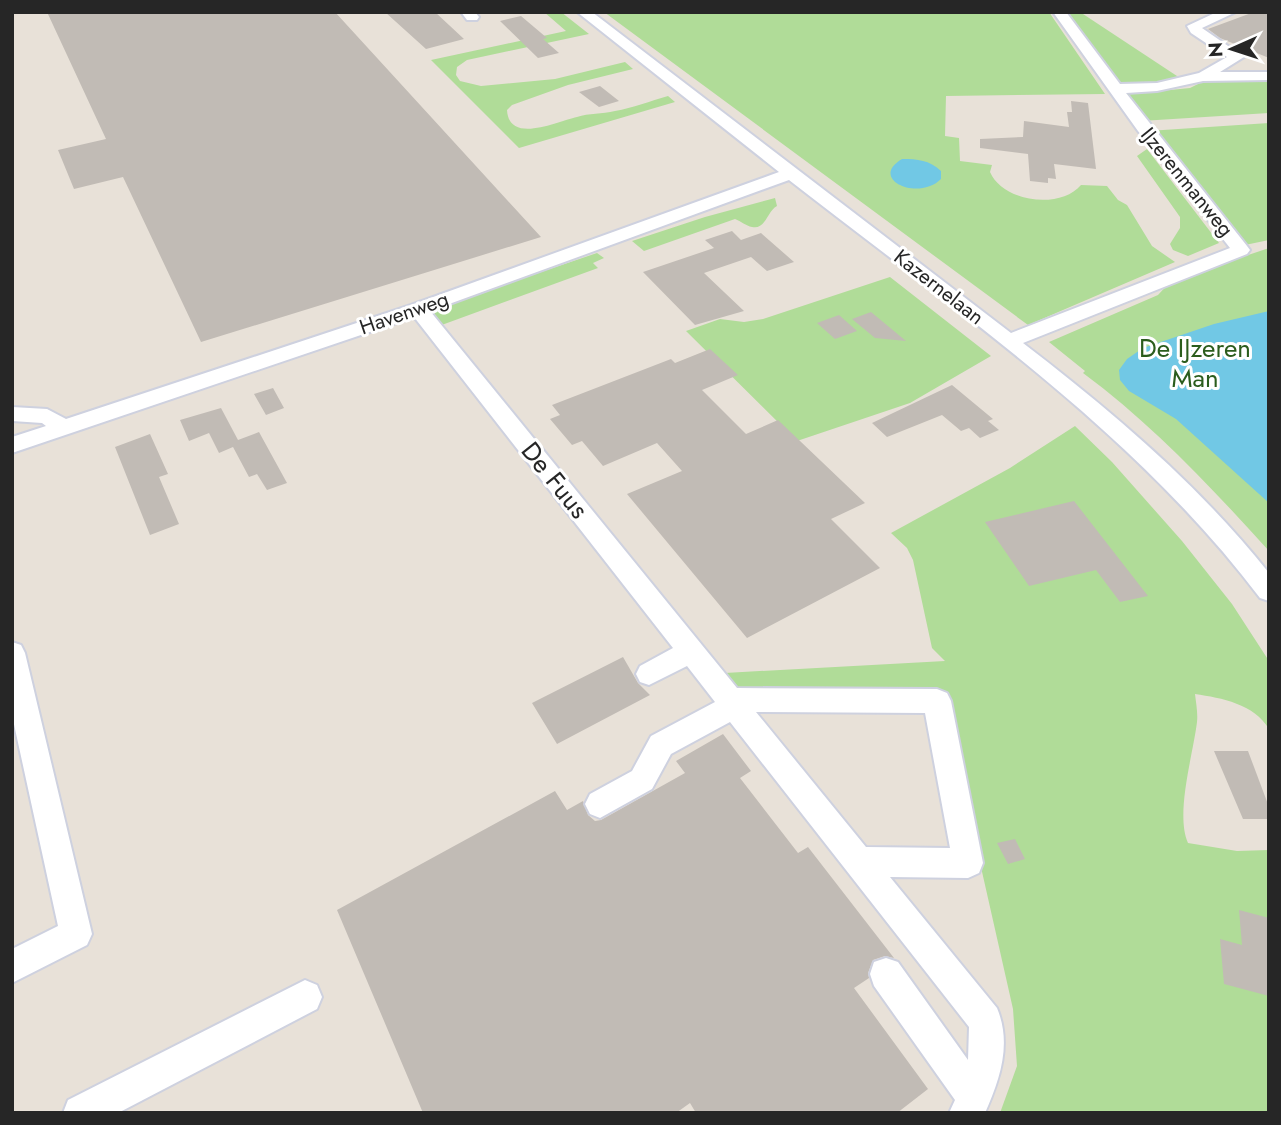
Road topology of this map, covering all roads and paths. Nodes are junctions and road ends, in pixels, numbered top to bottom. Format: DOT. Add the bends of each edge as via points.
graph roads {
  1 [pos="583,12"];
  2 [pos="1059,12"];
  3 [pos="1230,12"];
  4 [pos="1269,76"];
  5 [pos="1203,77"];
  6 [pos="1115,89"];
  7 [pos="792,173"];
  8 [pos="418,309"];
  9 [pos="1007,342"];
  10 [pos="12,414"];
  11 [pos="62,427"];
  12 [pos="12,445"];
  13 [pos="1269,591"];
  14 [pos="692,650"];
  15 [pos="12,653"];
  16 [pos="649,674"];
  17 [pos="733,703"];
  18 [pos="600,804"];
  19 [pos="860,862"];
  20 [pos="12,967"];
  21 [pos="886,974"];
  22 [pos="305,997"];
  23 [pos="970,1105"];
  24 [pos="81,1113"];
  1 -- 7 [label="street, Kazernelaan"];
  2 -- 6 [label="street, IJzerenmanweg"];
  3 -- 5 [label="street" via="1195,26 1237,57"];
  4 -- 5 [label="street"];
  5 -- 6 [label="street" via="1157,87"];
  6 -- 9 [label="street, IJzerenmanweg" via="1241,250"];
  7 -- 8 [label="street, Havenweg"];
  7 -- 9 [label="street, Kazernelaan"];
  8 -- 11 [label="street, Havenweg"];
  8 -- 14 [label="street, De Fuus"];
  9 -- 13 [label="street, Kazernelaan" via="1099,412 1155,462"];
  10 -- 11 [label="street" via="47,416"];
  11 -- 12 [label="street, Havenweg"];
  14 -- 16 [label="street"];
  14 -- 17 [label="street, De Fuus"];
  15 -- 20 [label="street" via="76,934"];
  17 -- 18 [label="street" via="661,745 642,780"];
  17 -- 19 [label="street, De Fuus"];
  17 -- 19 [label="street" via="937,701 968,863"];
  19 -- 23 [label="street, De Fuus" via="985,1020 989,1046"];
  21 -- 23 [label="street"];
  22 -- 24 [label="street"];
}
